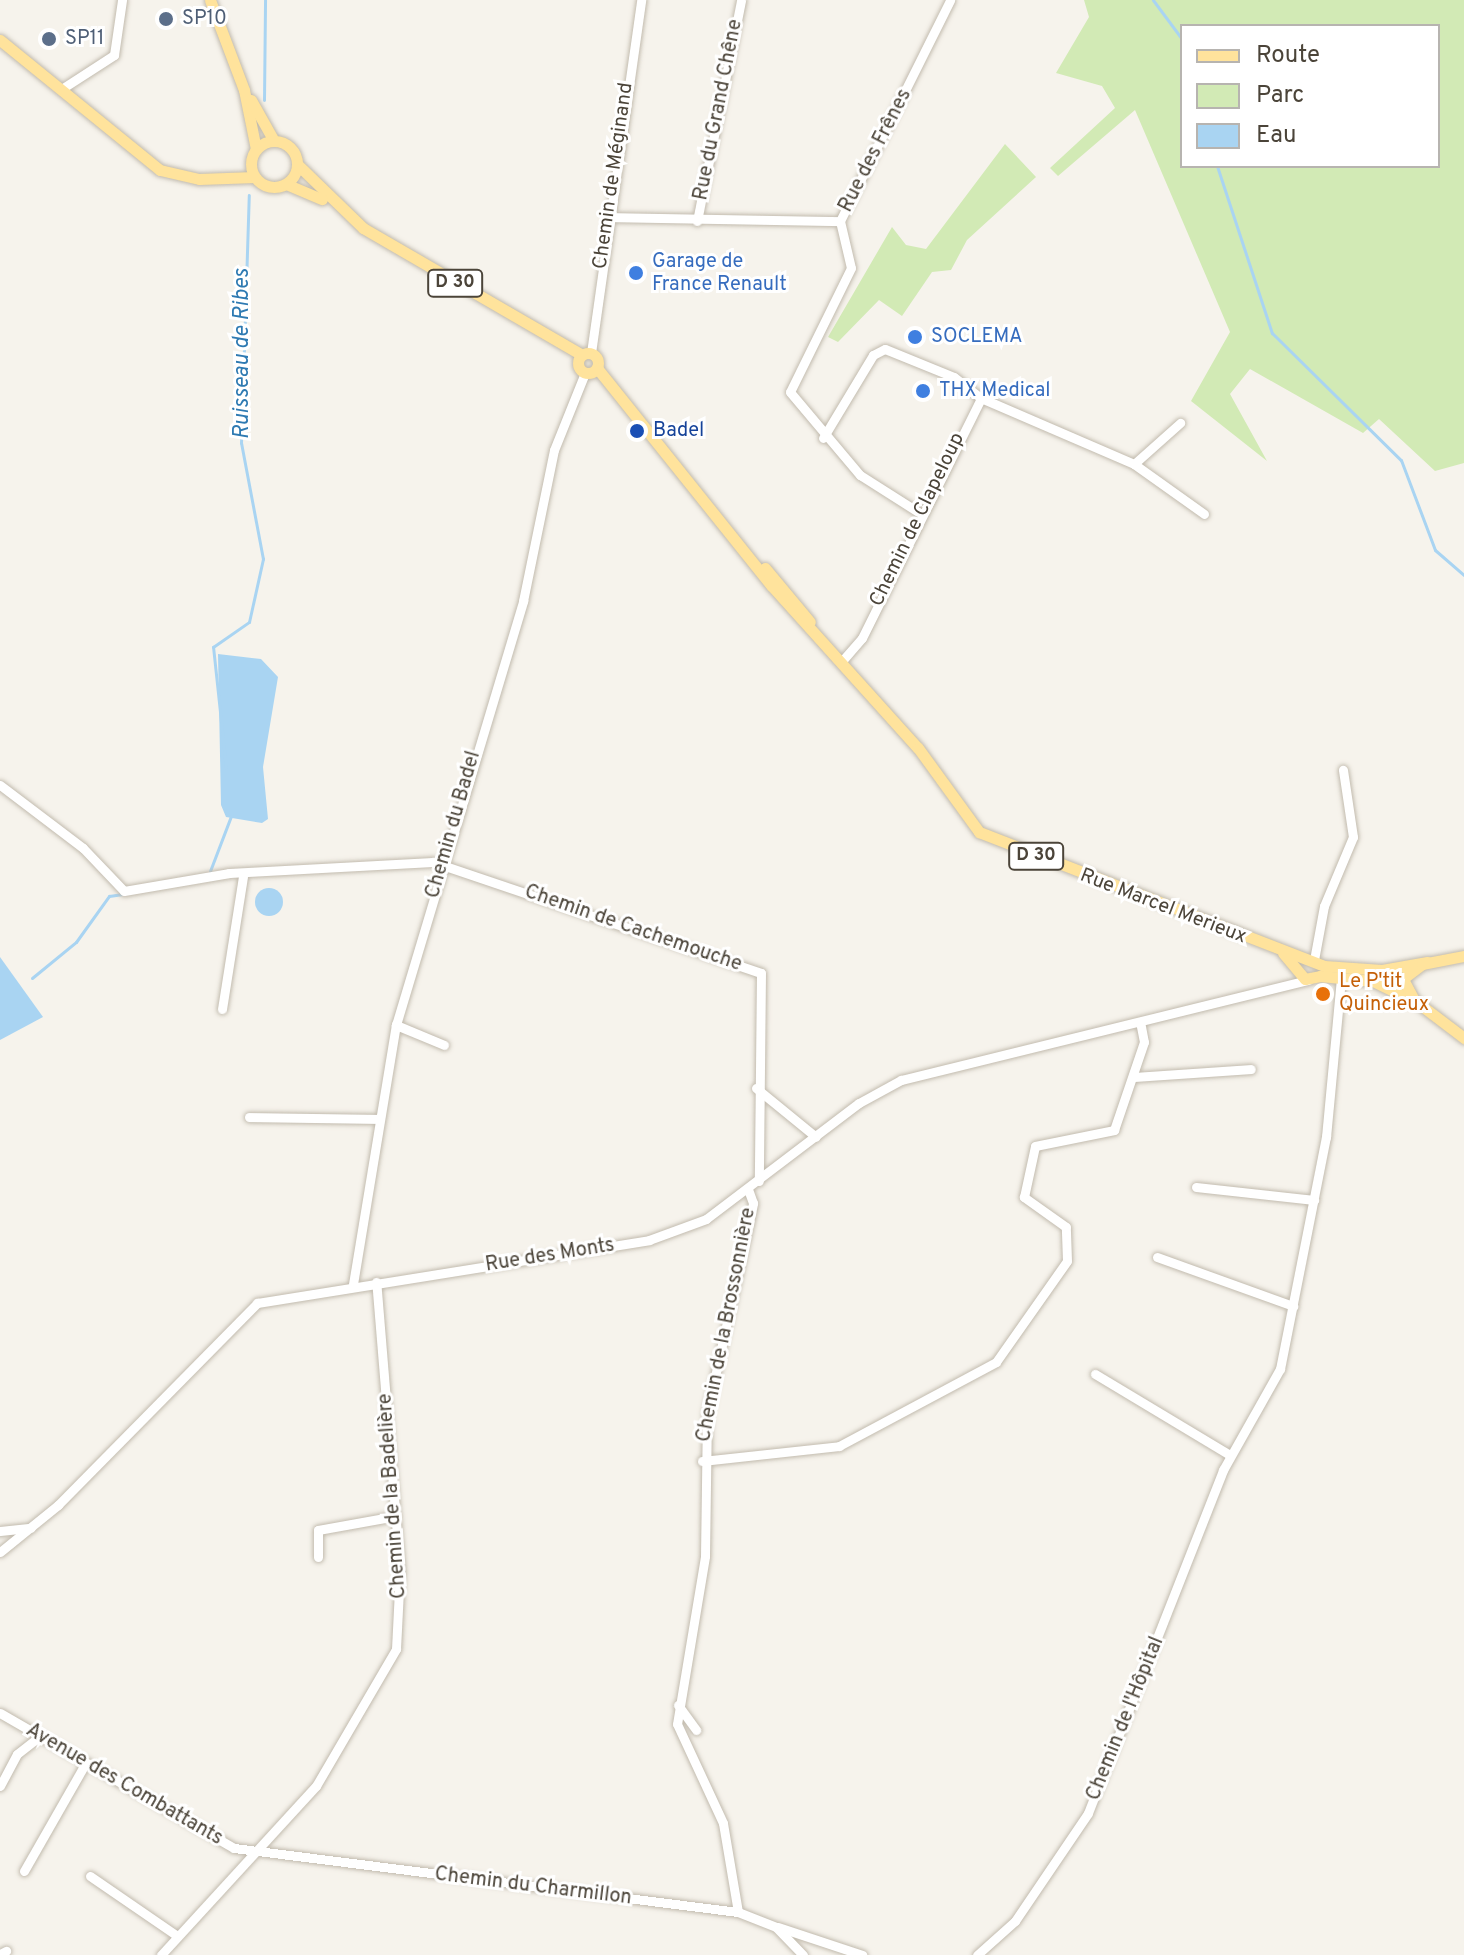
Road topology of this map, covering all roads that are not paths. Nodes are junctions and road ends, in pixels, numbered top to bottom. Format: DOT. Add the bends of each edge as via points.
graph roads {
  1 [pos="122,0"];
  2 [pos="210,0"];
  3 [pos="641,0"];
  4 [pos="741,0"];
  5 [pos="950,0"];
  6 [pos="0,40"];
  7 [pos="63,88"];
  8 [pos="244,90"];
  9 [pos="274,141"];
  10 [pos="254,154"];
  11 [pos="297,164"];
  12 [pos="255,177"];
  13 [pos="215,179"];
  14 [pos="286,184"];
  15 [pos="332,204"];
  16 [pos="608,217"];
  17 [pos="697,221"];
  18 [pos="840,221"];
  19 [pos="586,354"];
  20 [pos="597,368"];
  21 [pos="585,373"];
  22 [pos="981,398"];
  23 [pos="1180,423"];
  24 [pos="823,438"];
  25 [pos="1134,464"];
  26 [pos="918,512"];
  27 [pos="1204,514"];
  28 [pos="842,661"];
  29 [pos="1343,770"];
  30 [pos="0,785"];
  31 [pos="443,864"];
  32 [pos="243,877"];
  33 [pos="1464,956"];
  34 [pos="1427,962"];
  35 [pos="1398,966"];
  36 [pos="1310,969"];
  37 [pos="1382,970"];
  38 [pos="1341,978"];
  39 [pos="1404,979"];
  40 [pos="1387,987"];
  41 [pos="1420,1004"];
  42 [pos="222,1009"];
  43 [pos="1140,1022"];
  44 [pos="396,1025"];
  45 [pos="1464,1038"];
  46 [pos="444,1045"];
  47 [pos="1251,1069"];
  48 [pos="1135,1077"];
  49 [pos="756,1088"];
  50 [pos="249,1117"];
  51 [pos="378,1119"];
  52 [pos="816,1137"];
  53 [pos="759,1181"];
  54 [pos="1196,1187"];
  55 [pos="748,1189"];
  56 [pos="1314,1200"];
  57 [pos="1157,1257"];
  58 [pos="376,1282"];
  59 [pos="353,1284"];
  60 [pos="1293,1306"];
  61 [pos="1095,1374"];
  62 [pos="1230,1455"];
  63 [pos="702,1461"];
  64 [pos="396,1516"];
  65 [pos="31,1528"];
  66 [pos="0,1531"];
  67 [pos="0,1547"];
  68 [pos="318,1557"];
  69 [pos="678,1705"];
  70 [pos="0,1713"];
  71 [pos="696,1730"];
  72 [pos="39,1737"];
  73 [pos="85,1764"];
  74 [pos="0,1786"];
  75 [pos="249,1852"];
  76 [pos="24,1871"];
  77 [pos="90,1876"];
  78 [pos="738,1912"];
  79 [pos="776,1927"];
  80 [pos="176,1935"];
  81 [pos="161,1955"];
  82 [pos="803,1955"];
  83 [pos="862,1955"];
  84 [pos="977,1955"];
  1 -- 7 [label="street" via="114,55"];
  2 -- 8 [label="main road"];
  3 -- 16 [label="street, Chemin de Méginand"];
  4 -- 17 [label="street, Rue du Grand Chêne"];
  5 -- 18 [label="street, Rue des Frênes"];
  6 -- 7 [label="main road"];
  7 -- 13 [label="main road" via="141,159 179,176"];
  8 -- 9 [label="main road"];
  8 -- 10 [label="main road"];
  9 -- 10 [label="main road"];
  9 -- 11 [label="main road" via="292,149"];
  10 -- 12 [label="main road"];
  10 -- 13 [label="main road"];
  11 -- 14 [label="main road"];
  11 -- 15 [label="main road, D 30"];
  12 -- 13 [label="main road"];
  12 -- 14 [label="main road" via="267,186"];
  14 -- 15 [label="main road, D 30"];
  15 -- 19 [label="main road, D 30" via="556,346"];
  16 -- 17 [label="street, Rue des Frênes"];
  16 -- 19 [label="street, Chemin de Méginand"];
  17 -- 18 [label="street, Rue des Frênes"];
  18 -- 24 [label="street" via="851,268 790,392"];
  19 -- 20 [label="main road, Rue Marcel Merieux"];
  19 -- 21 [label="main road"];
  20 -- 21 [label="main road"];
  20 -- 28 [label="main road, Rue Marcel Merieux / D 30"];
  21 -- 31 [label="street, Chemin du Badel" via="554,450 523,601"];
  22 -- 24 [label="street" via="954,377 885,349 873,355"];
  22 -- 25 [label="street"];
  22 -- 26 [label="street, Chemin de Clapeloup"];
  23 -- 25 [label="street"];
  24 -- 26 [label="street" via="860,475"];
  25 -- 27 [label="street"];
  26 -- 28 [label="street, Chemin de Clapeloup" via="862,638"];
  28 -- 36 [label="main road, Rue Marcel Merieux / D 30" via="979,832 1282,953"];
  29 -- 36 [label="street" via="1353,837 1324,906"];
  30 -- 32 [label="street" via="83,848 124,891 229,873"];
  31 -- 32 [label="street" via="395,860"];
  31 -- 44 [label="street, Chemin du Badel"];
  31 -- 49 [label="street, Chemin de Cachemouche" via="761,973"];
  32 -- 42 [label="street"];
  33 -- 34 [label="main road"];
  34 -- 35 [label="main road"];
  34 -- 39 [label="main road"];
  35 -- 37 [label="main road, Rue Marcel Merieux"];
  35 -- 39 [label="main road"];
  36 -- 37 [label="main road, Rue Marcel Merieux / D 30"];
  36 -- 38 [label="main road, Rue Marcel Merieux / D 30"];
  36 -- 43 [label="street, Rue des Monts" via="1286,986"];
  37 -- 40 [label="main road"];
  38 -- 40 [label="main road, Rue Marcel Merieux / D 30"];
  38 -- 56 [label="street, Chemin de l'Hôpital"];
  39 -- 40 [label="main road"];
  39 -- 41 [label="main road, D 30"];
  40 -- 41 [label="main road, D 30"];
  41 -- 45 [label="main road, D 30"];
  43 -- 48 [label="street" via="1144,1042"];
  43 -- 52 [label="street, Rue des Monts" via="901,1080"];
  44 -- 46 [label="street"];
  44 -- 51 [label="street, Chemin du Badel"];
  47 -- 48 [label="street"];
  48 -- 63 [label="street, Chemin de la Brossonnière" via="1114,1130 1035,1146 1024,1197 1066,1227 1067,1261 996,1362 839,1446"];
  49 -- 52 [label="street"];
  49 -- 53 [label="street, Chemin de Cachemouche"];
  50 -- 51 [label="street"];
  51 -- 59 [label="street, Chemin du Badel"];
  52 -- 53 [label="street, Rue des Monts"];
  53 -- 55 [label="street, Rue des Monts"];
  54 -- 56 [label="street"];
  55 -- 58 [label="street, Rue des Monts" via="706,1219 649,1240"];
  55 -- 63 [label="street, Chemin de la Brossonnière" via="753,1203"];
  56 -- 60 [label="street, Chemin de l'Hôpital"];
  57 -- 60 [label="street"];
  58 -- 59 [label="street, Rue des Monts"];
  58 -- 64 [label="street, Chemin de la Badelière"];
  59 -- 65 [label="street, Rue des Monts" via="257,1303"];
  60 -- 62 [label="street, Chemin de l'Hôpital" via="1280,1369"];
  61 -- 62 [label="street"];
  62 -- 84 [label="street, Chemin de l'Hôpital" via="1088,1813 1015,1921"];
  63 -- 69 [label="street, Chemin de la Brossonnière" via="705,1556"];
  64 -- 68 [label="street" via="318,1530"];
  64 -- 75 [label="street, Chemin de la Badelière" via="399,1624 385,1677 316,1786"];
  65 -- 66 [label="street"];
  65 -- 67 [label="street, Rue des Monts"];
  69 -- 71 [label="street"];
  69 -- 78 [label="street, Chemin de la Brossonnière" via="680,1736 723,1823"];
  70 -- 72 [label="street, Avenue des Combattants"];
  72 -- 73 [label="street, Avenue des Combattants"];
  72 -- 74 [label="street" via="17,1754"];
  73 -- 75 [label="street, Avenue des Combattants"];
  73 -- 76 [label="street"];
  75 -- 78 [label="street, Chemin du Charmillon"];
  75 -- 80 [label="street, Chemin de la Badelière"];
  77 -- 80 [label="street"];
  78 -- 79 [label="street, Chemin du Charmillon"];
  79 -- 82 [label="street, Chemin du Charmillon"];
  79 -- 83 [label="street"];
  80 -- 81 [label="street, Chemin de la Badelière"];
}
